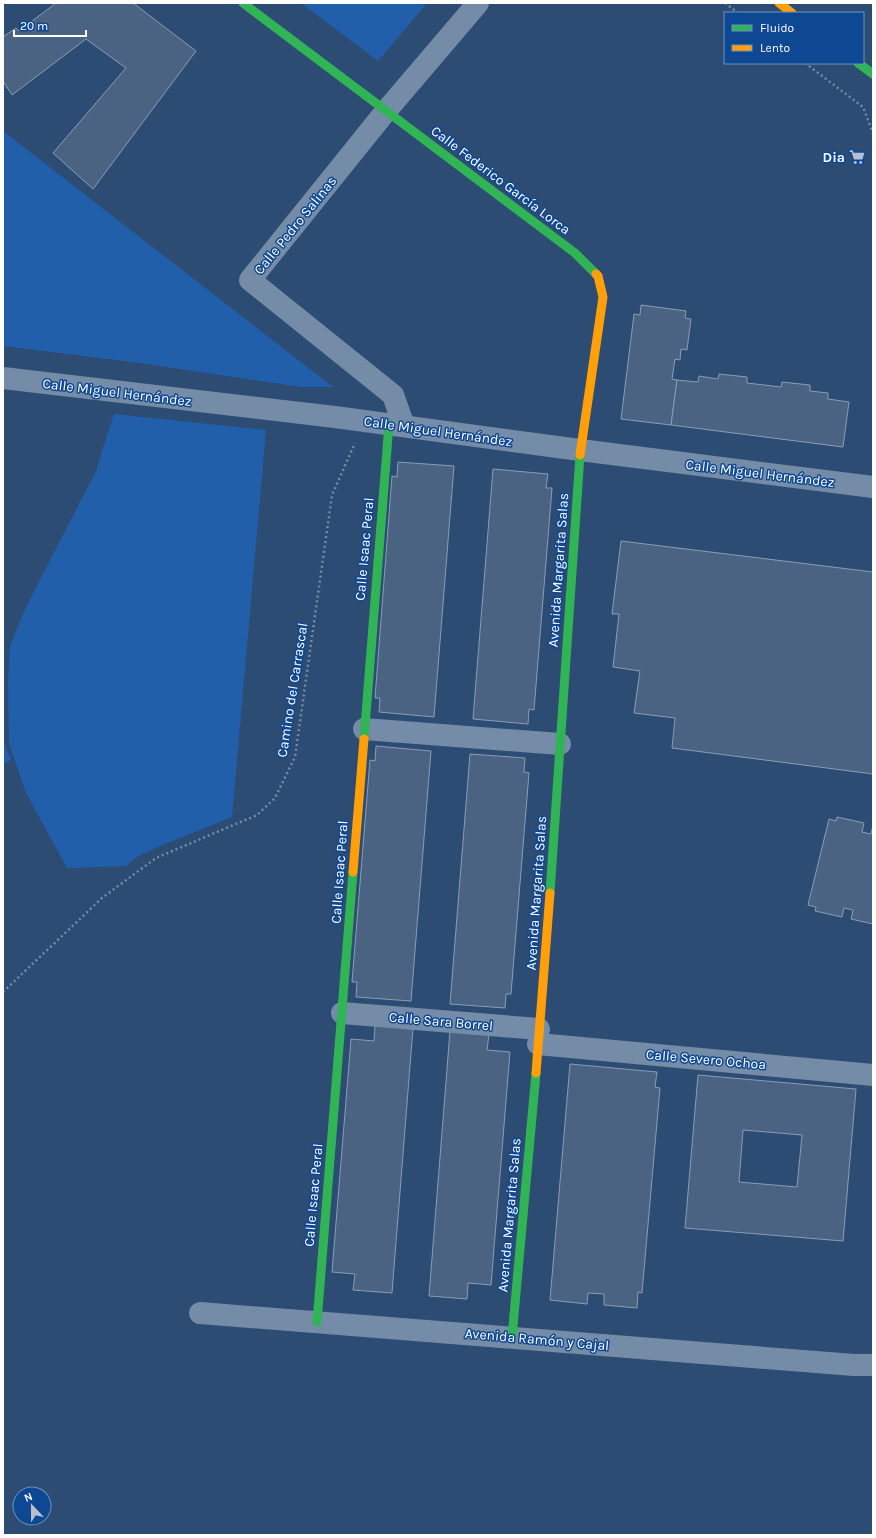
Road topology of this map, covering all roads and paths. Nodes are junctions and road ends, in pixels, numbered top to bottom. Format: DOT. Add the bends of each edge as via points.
graph roads {
  1 [pos="243,3"];
  2 [pos="478,3"];
  3 [pos="725,3"];
  4 [pos="779,3"];
  5 [pos="737,12"];
  6 [pos="791,12"];
  7 [pos="806,64"];
  8 [pos="859,64"];
  9 [pos="873,74"];
  10 [pos="386,111"];
  11 [pos="873,133"];
  12 [pos="3,378"];
  13 [pos="366,421"];
  14 [pos="396,425"];
  15 [pos="580,450"];
  16 [pos="873,487"];
  17 [pos="364,730"];
  18 [pos="560,744"];
  19 [pos="3,992"];
  20 [pos="342,1013"];
  21 [pos="539,1037"];
  22 [pos="873,1075"];
  23 [pos="200,1313"];
  24 [pos="317,1322"];
  25 [pos="512,1337"];
  26 [pos="873,1365"];
  1 -- 10 [label="street, Calle Federico García Lorca"];
  2 -- 10 [label="street, Calle Pedro Salinas"];
  3 -- 5 [label="path"];
  4 -- 6 [label="street"];
  7 -- 11 [label="path" via="864,107"];
  8 -- 9 [label="street"];
  10 -- 14 [label="street, Calle Pedro Salinas" via="250,280 393,395"];
  10 -- 15 [label="street, Calle Federico García Lorca" via="575,252 598,276 603,297"];
  12 -- 13 [label="street, Calle Miguel Hernández"];
  13 -- 14 [label="street, Calle Miguel Hernández"];
  13 -- 19 [label="path, Camino del Carrascal" via="332,495 295,757 275,798 257,815 156,858 102,898"];
  14 -- 15 [label="street, Calle Miguel Hernández"];
  14 -- 17 [label="street, Calle Isaac Peral"];
  15 -- 16 [label="street, Calle Miguel Hernández"];
  15 -- 18 [label="street, Avenida Margarita Salas"];
  17 -- 18 [label="street"];
  17 -- 20 [label="street, Calle Isaac Peral"];
  18 -- 21 [label="street, Avenida Margarita Salas"];
  20 -- 21 [label="street, Calle Sara Borrel"];
  20 -- 24 [label="street, Calle Isaac Peral"];
  21 -- 22 [label="street, Calle Severo Ochoa"];
  21 -- 25 [label="street, Avenida Margarita Salas"];
  23 -- 24 [label="street, Avenida Ramón y Cajal"];
  24 -- 25 [label="street, Avenida Ramón y Cajal"];
  25 -- 26 [label="street, Avenida Ramón y Cajal"];
}
